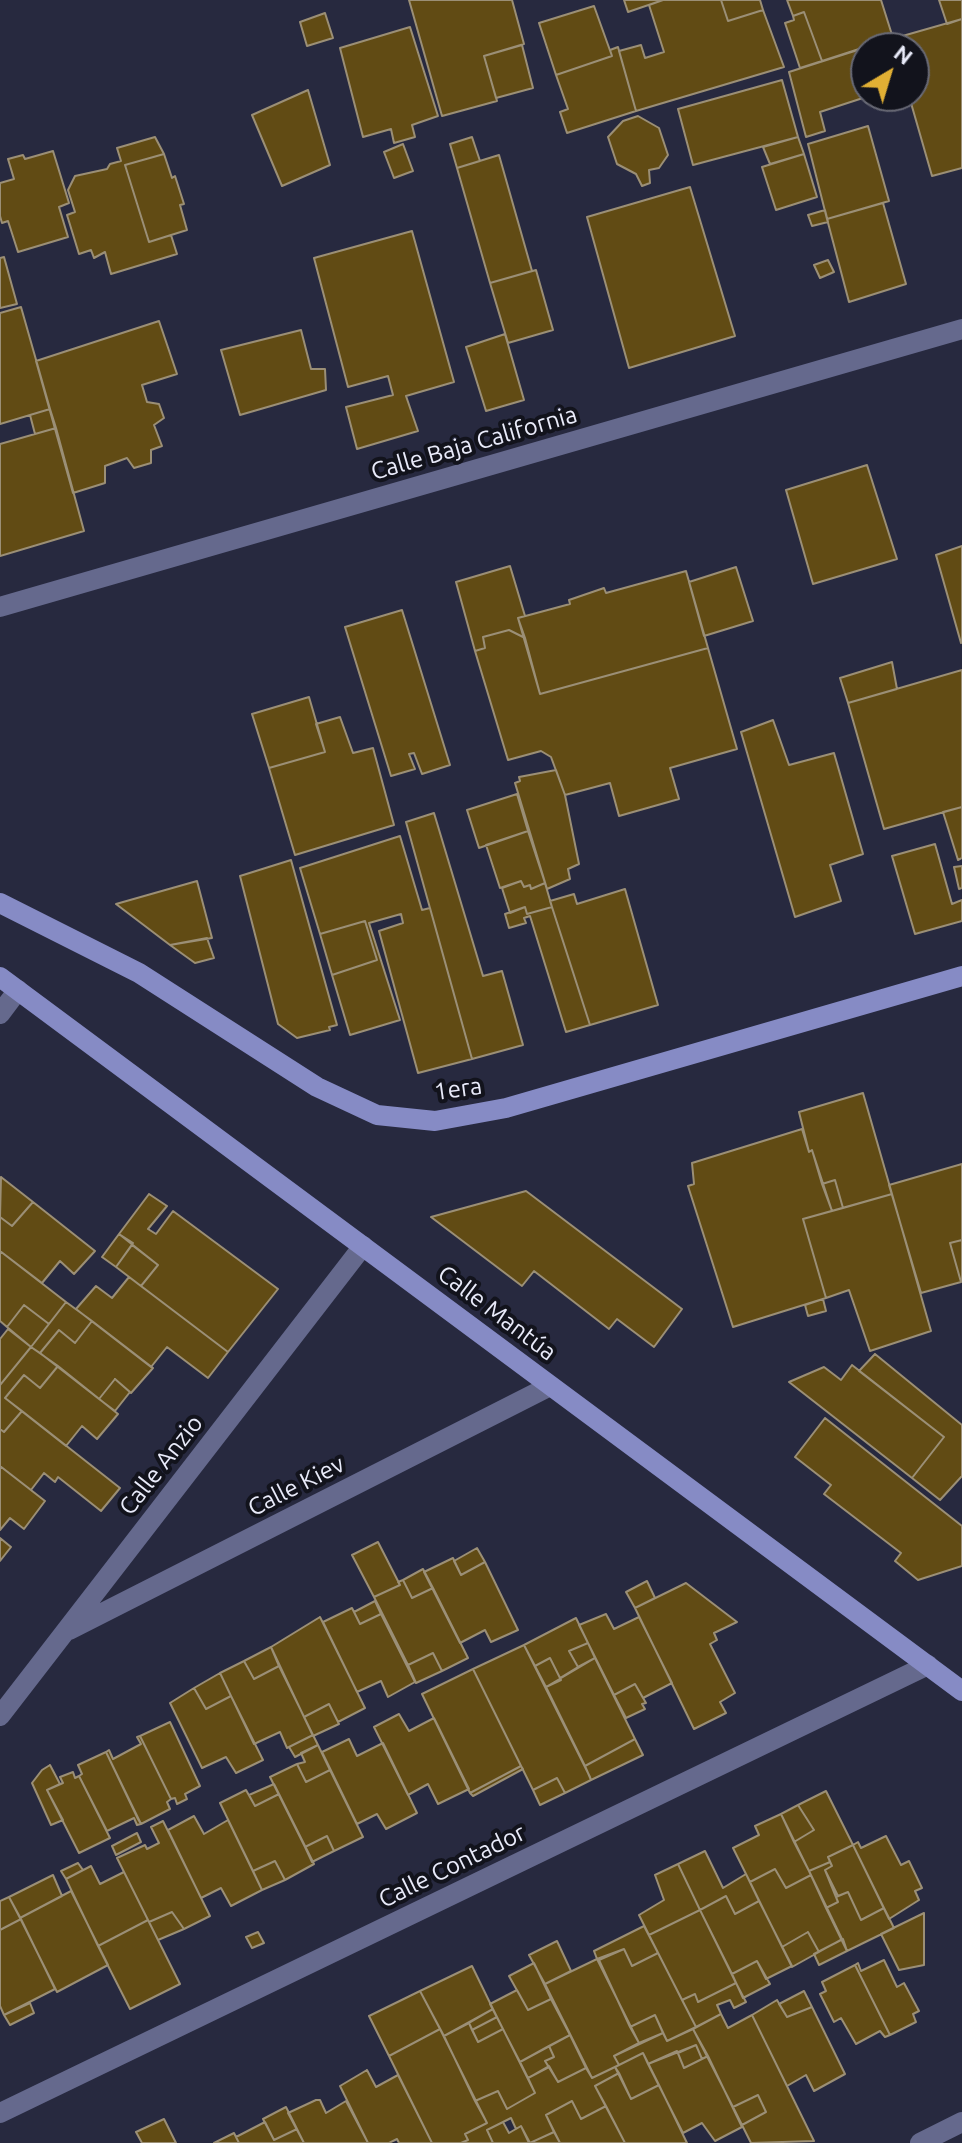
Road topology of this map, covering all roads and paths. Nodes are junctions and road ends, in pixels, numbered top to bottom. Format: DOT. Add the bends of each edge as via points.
graph roads {
  1 [pos="962,329"];
  2 [pos="0,607"];
  3 [pos="0,903"];
  4 [pos="962,976"];
  5 [pos="0,977"];
  6 [pos="18,990"];
  7 [pos="0,1014"];
  8 [pos="363,1246"];
  9 [pos="550,1386"];
  10 [pos="65,1632"];
  11 [pos="928,1665"];
  12 [pos="962,1691"];
  13 [pos="0,1716"];
  14 [pos="0,2113"];
  15 [pos="962,2122"];
  16 [pos="920,2143"];
  1 -- 2 [label="street, Calle Baja California"];
  3 -- 4 [label="street, 1era" via="139,973 317,1087 377,1115 435,1121 506,1108"];
  5 -- 6 [label="street, Calle Mantúa"];
  6 -- 7 [label="street"];
  6 -- 8 [label="street, Calle Mantúa"];
  8 -- 9 [label="street, Calle Mantúa"];
  8 -- 10 [label="street, Calle Anzio"];
  9 -- 10 [label="street, Calle Kiev"];
  9 -- 11 [label="street, Calle Mantúa"];
  10 -- 13 [label="street, Calle Anzio"];
  11 -- 12 [label="street, Calle Mantúa"];
  11 -- 14 [label="street, Calle Contador"];
  15 -- 16 [label="street"];
}
